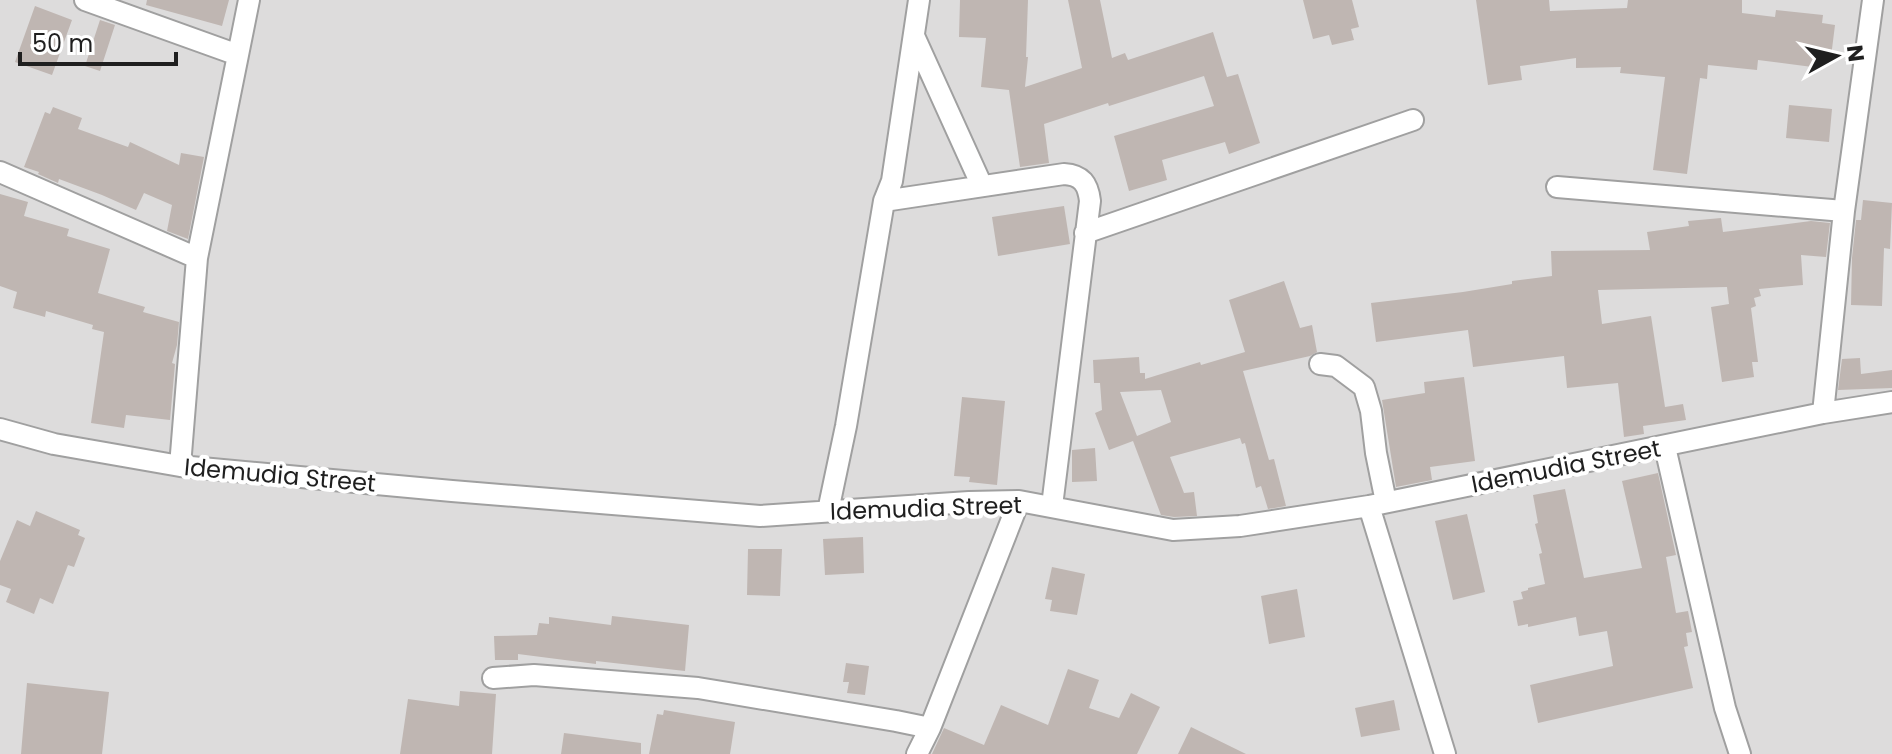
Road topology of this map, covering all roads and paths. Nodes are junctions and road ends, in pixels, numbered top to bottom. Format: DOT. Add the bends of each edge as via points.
graph roads {
  1 [pos="85,0"];
  2 [pos="249,0"];
  3 [pos="919,0"];
  4 [pos="1873,0"];
  5 [pos="914,36"];
  6 [pos="238,55"];
  7 [pos="1413,120"];
  8 [pos="0,172"];
  9 [pos="982,186"];
  10 [pos="1557,187"];
  11 [pos="884,201"];
  12 [pos="1844,211"];
  13 [pos="1085,233"];
  14 [pos="197,258"];
  15 [pos="1320,364"];
  16 [pos="1892,402"];
  17 [pos="1823,413"];
  18 [pos="0,429"];
  19 [pos="1665,447"];
  20 [pos="180,466"];
  21 [pos="1019,501"];
  22 [pos="1378,504"];
  23 [pos="1052,506"];
  24 [pos="828,511"];
  25 [pos="493,678"];
  26 [pos="930,728"];
  27 [pos="917,754"];
  28 [pos="1445,754"];
  29 [pos="1740,754"];
  1 -- 6 [label="street"];
  2 -- 6 [label="street"];
  3 -- 5 [label="street"];
  4 -- 12 [label="street"];
  5 -- 9 [label="street"];
  5 -- 11 [label="street" via="892,181"];
  6 -- 14 [label="street"];
  7 -- 13 [label="street"];
  8 -- 14 [label="street"];
  9 -- 11 [label="street"];
  9 -- 13 [label="street" via="1074,174 1082,179 1090,201"];
  10 -- 12 [label="street"];
  11 -- 24 [label="street"];
  12 -- 17 [label="street"];
  13 -- 23 [label="street"];
  14 -- 20 [label="street"];
  15 -- 22 [label="street" via="1336,366 1364,387 1371,411"];
  16 -- 17 [label="street, Idemudia Street"];
  17 -- 19 [label="street, Idemudia Street"];
  18 -- 20 [label="street, Idemudia Street"];
  19 -- 22 [label="street, Idemudia Street"];
  19 -- 29 [label="street"];
  20 -- 24 [label="street, Idemudia Street" via="760,516"];
  21 -- 23 [label="street, Idemudia Street"];
  21 -- 24 [label="street, Idemudia Street"];
  21 -- 26 [label="street"];
  22 -- 23 [label="street, Idemudia Street" via="1240,526 1173,530"];
  22 -- 28 [label="street"];
  25 -- 26 [label="street" via="534,675 698,688"];
  26 -- 27 [label="street"];
}
